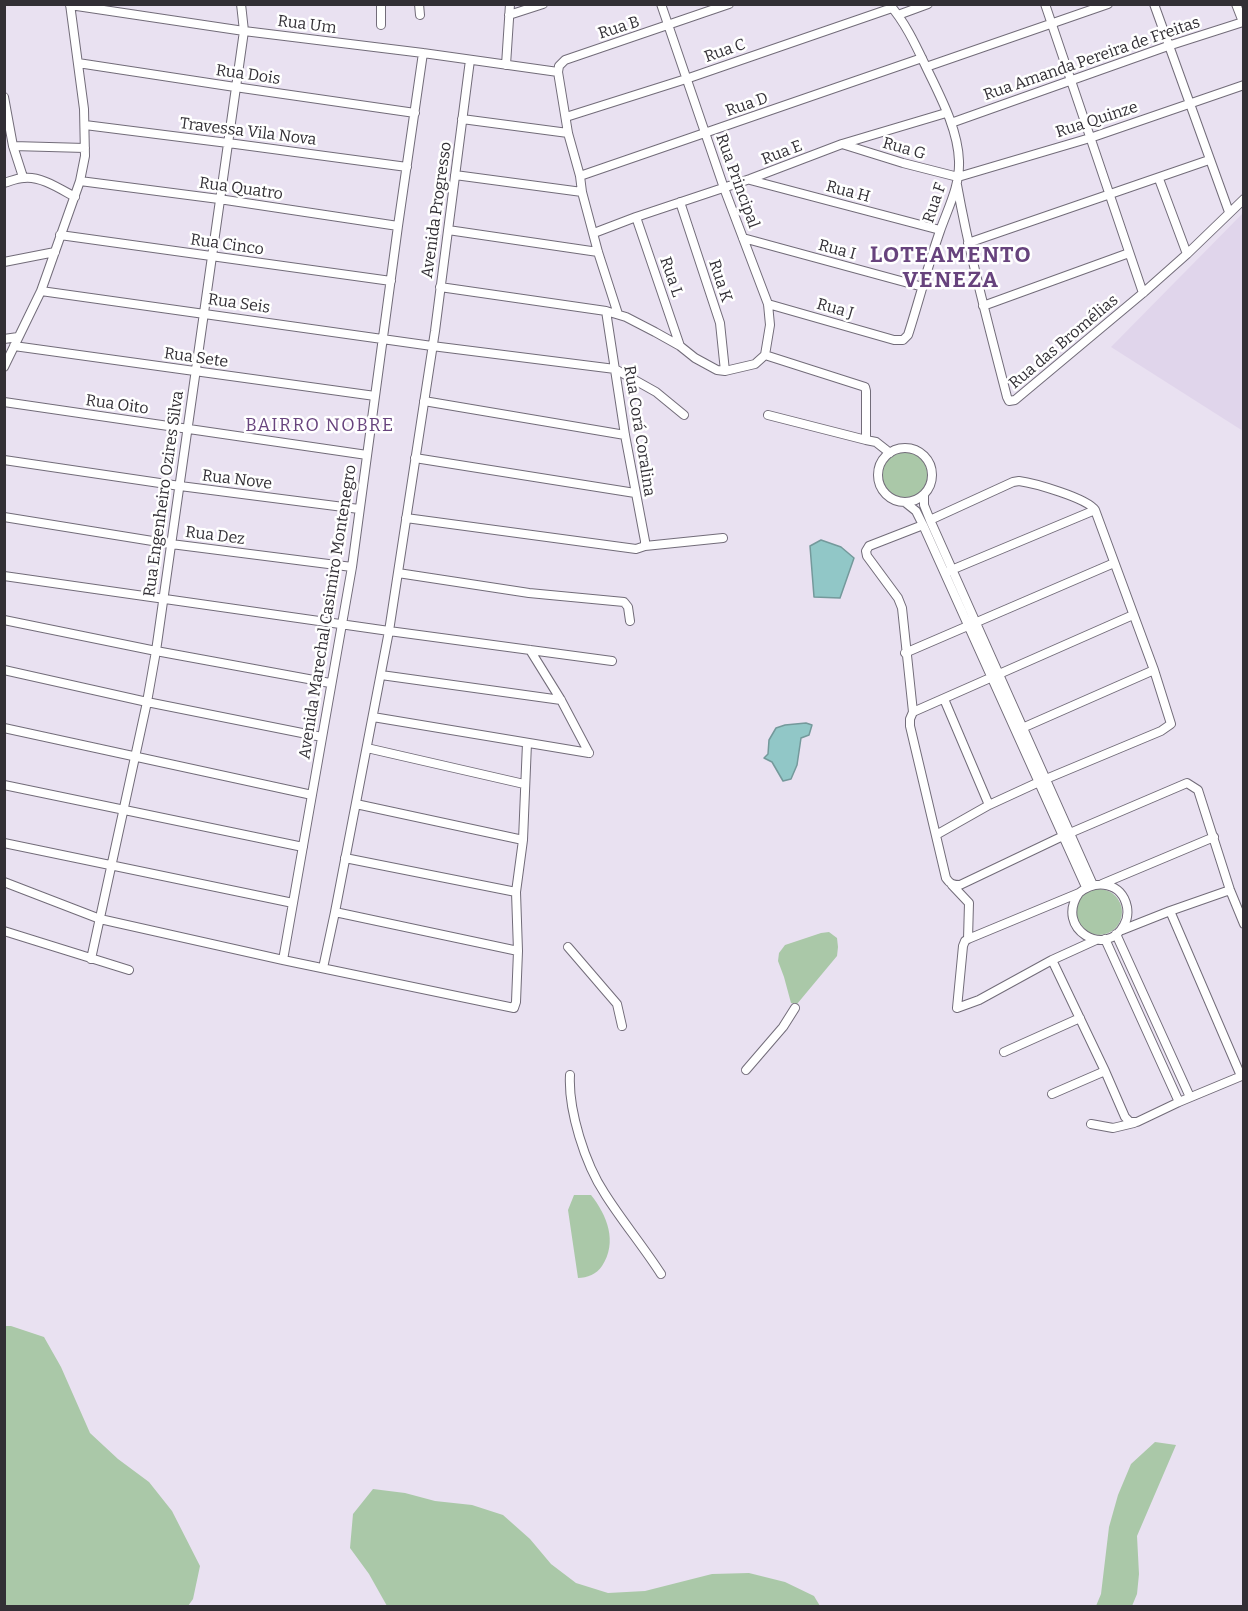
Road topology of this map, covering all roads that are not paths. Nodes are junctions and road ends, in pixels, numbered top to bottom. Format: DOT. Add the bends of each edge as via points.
graph roads {
  1 [pos="241,4"];
  2 [pos="381,4"];
  3 [pos="419,4"];
  4 [pos="510,4"];
  5 [pos="543,4"];
  6 [pos="661,4"];
  7 [pos="729,4"];
  8 [pos="928,4"];
  9 [pos="1045,4"];
  10 [pos="1108,4"];
  11 [pos="1154,4"];
  12 [pos="1236,4"];
  13 [pos="70,5"];
  14 [pos="893,8"];
  15 [pos="420,15"];
  16 [pos="509,15"];
  17 [pos="1244,22"];
  18 [pos="381,25"];
  19 [pos="1052,25"];
  20 [pos="668,26"];
  21 [pos="244,31"];
  22 [pos="1168,46"];
  23 [pos="423,53"];
  24 [pos="922,58"];
  25 [pos="470,60"];
  26 [pos="78,63"];
  27 [pos="507,65"];
  28 [pos="926,67"];
  29 [pos="558,72"];
  30 [pos="686,79"];
  31 [pos="1071,81"];
  32 [pos="1244,85"];
  33 [pos="235,87"];
  34 [pos="4,97"];
  35 [pos="1190,103"];
  36 [pos="415,113"];
  37 [pos="946,113"];
  38 [pos="566,117"];
  39 [pos="462,119"];
  40 [pos="951,123"];
  41 [pos="85,125"];
  42 [pos="568,133"];
  43 [pos="705,134"];
  44 [pos="1089,138"];
  45 [pos="228,143"];
  46 [pos="843,144"];
  47 [pos="13,146"];
  48 [pos="85,148"];
  49 [pos="1209,160"];
  50 [pos="407,167"];
  51 [pos="455,175"];
  52 [pos="580,176"];
  53 [pos="23,177"];
  54 [pos="750,179"];
  55 [pos="1159,179"];
  56 [pos="80,181"];
  57 [pos="958,181"];
  58 [pos="4,183"];
  59 [pos="724,188"];
  60 [pos="582,192"];
  61 [pos="1109,194"];
  62 [pos="75,197"];
  63 [pos="219,199"];
  64 [pos="1244,199"];
  65 [pos="680,202"];
  66 [pos="1229,212"];
  67 [pos="636,217"];
  68 [pos="398,225"];
  69 [pos="448,230"];
  70 [pos="940,230"];
  71 [pos="594,232"];
  72 [pos="60,235"];
  73 [pos="743,238"];
  74 [pos="968,243"];
  75 [pos="55,252"];
  76 [pos="598,252"];
  77 [pos="1129,253"];
  78 [pos="1187,254"];
  79 [pos="213,256"];
  80 [pos="4,262"];
  81 [pos="390,281"];
  82 [pos="440,287"];
  83 [pos="923,287"];
  84 [pos="40,291"];
  85 [pos="1143,294"];
  86 [pos="768,304"];
  87 [pos="983,306"];
  88 [pos="606,311"];
  89 [pos="204,313"];
  90 [pos="618,314"];
  91 [pos="18,337"];
  92 [pos="4,339"];
  93 [pos="382,339"];
  94 [pos="894,340"];
  95 [pos="14,346"];
  96 [pos="432,346"];
  97 [pos="680,346"];
  98 [pos="765,355"];
  99 [pos="4,367"];
  100 [pos="615,369"];
  101 [pos="725,371"];
  102 [pos="195,372"];
  103 [pos="375,396"];
  104 [pos="424,400"];
  105 [pos="4,402"];
  106 [pos="684,415"];
  107 [pos="768,415"];
  108 [pos="186,428"];
  109 [pos="625,435"];
  110 [pos="866,440"];
  111 [pos="890,453"];
  112 [pos="367,455"];
  113 [pos="415,458"];
  114 [pos="4,460"];
  115 [pos="180,486"];
  116 [pos="635,493"];
  117 [pos="924,495"];
  118 [pos="906,502"];
  119 [pos="359,509"];
  120 [pos="1095,510"];
  121 [pos="4,518"];
  122 [pos="406,518"];
  123 [pos="926,522"];
  124 [pos="723,538"];
  125 [pos="171,544"];
  126 [pos="645,546"];
  127 [pos="1114,563"];
  128 [pos="351,567"];
  129 [pos="948,572"];
  130 [pos="398,573"];
  131 [pos="4,576"];
  132 [pos="163,598"];
  133 [pos="1133,615"];
  134 [pos="4,620"];
  135 [pos="630,621"];
  136 [pos="972,624"];
  137 [pos="342,625"];
  138 [pos="389,632"];
  139 [pos="530,650"];
  140 [pos="156,651"];
  141 [pos="905,653"];
  142 [pos="612,661"];
  143 [pos="4,670"];
  144 [pos="1154,670"];
  145 [pos="381,675"];
  146 [pos="995,676"];
  147 [pos="330,683"];
  148 [pos="944,699"];
  149 [pos="561,700"];
  150 [pos="147,702"];
  151 [pos="913,712"];
  152 [pos="373,717"];
  153 [pos="4,728"];
  154 [pos="1019,729"];
  155 [pos="322,737"];
  156 [pos="527,743"];
  157 [pos="367,748"];
  158 [pos="135,756"];
  159 [pos="1042,781"];
  160 [pos="524,784"];
  161 [pos="4,785"];
  162 [pos="312,795"];
  163 [pos="356,804"];
  164 [pos="989,805"];
  165 [pos="123,810"];
  166 [pos="936,835"];
  167 [pos="1066,835"];
  168 [pos="1214,837"];
  169 [pos="522,840"];
  170 [pos="4,843"];
  171 [pos="303,847"];
  172 [pos="345,858"];
  173 [pos="112,866"];
  174 [pos="4,882"];
  175 [pos="950,882"];
  176 [pos="1090,887"];
  177 [pos="1230,890"];
  178 [pos="516,892"];
  179 [pos="293,903"];
  180 [pos="1170,911"];
  181 [pos="335,912"];
  182 [pos="100,919"];
  183 [pos="1244,924"];
  184 [pos="4,931"];
  185 [pos="1118,932"];
  186 [pos="968,939"];
  187 [pos="1101,940"];
  188 [pos="568,947"];
  189 [pos="518,951"];
  190 [pos="91,958"];
  191 [pos="283,960"];
  192 [pos="1052,960"];
  193 [pos="323,968"];
  194 [pos="129,970"];
  195 [pos="795,1008"];
  196 [pos="1080,1018"];
  197 [pos="622,1026"];
  198 [pos="1004,1052"];
  199 [pos="747,1070"];
  200 [pos="1105,1071"];
  201 [pos="570,1075"];
  202 [pos="1242,1075"];
  203 [pos="1052,1094"];
  204 [pos="1190,1097"];
  205 [pos="1179,1102"];
  206 [pos="1134,1123"];
  207 [pos="1091,1124"];
  208 [pos="661,1274"];
  1 -- 21 [label="street, Rua Engenheiro Ozires Silva"];
  2 -- 18 [label="street"];
  3 -- 15 [label="street"];
  4 -- 16 [label="street"];
  5 -- 16 [label="street"];
  6 -- 20 [label="street, Rua Principal"];
  7 -- 20 [label="street, Rua B"];
  8 -- 14 [label="street, Rua C"];
  9 -- 19 [label="street"];
  10 -- 19 [label="street"];
  11 -- 22 [label="street"];
  12 -- 17 [label="street"];
  13 -- 21 [label="street, Rua Um"];
  13 -- 26 [label="street"];
  14 -- 24 [label="street, Rua F"];
  14 -- 30 [label="street, Rua C"];
  16 -- 27 [label="street"];
  17 -- 22 [label="street, Rua Amanda Pereira de Freitas"];
  19 -- 28 [label="street"];
  19 -- 31 [label="street"];
  20 -- 29 [label="street, Rua B" via="565,60"];
  20 -- 30 [label="street, Rua Principal"];
  21 -- 23 [label="street, Rua Um"];
  21 -- 33 [label="street, Rua Engenheiro Ozires Silva"];
  22 -- 31 [label="street, Rua Amanda Pereira de Freitas"];
  22 -- 35 [label="street"];
  23 -- 25 [label="street, Rua Um"];
  23 -- 36 [label="street, Avenida Marechal Casimiro Montenegro"];
  24 -- 28 [label="street, Rua F"];
  24 -- 43 [label="street, Rua D"];
  25 -- 27 [label="street, Rua Um"];
  25 -- 39 [label="street, Avenida Progresso"];
  26 -- 33 [label="street, Rua Dois"];
  26 -- 41 [label="street"];
  27 -- 29 [label="street"];
  28 -- 37 [label="street, Rua F"];
  29 -- 38 [label="street"];
  30 -- 38 [label="street, Rua C"];
  30 -- 43 [label="street, Rua Principal"];
  31 -- 40 [label="street, Rua Amanda Pereira de Freitas"];
  31 -- 44 [label="street"];
  32 -- 35 [label="street, Rua Quinze"];
  33 -- 36 [label="street, Rua Dois"];
  33 -- 45 [label="street, Rua Engenheiro Ozires Silva"];
  34 -- 47 [label="street"];
  35 -- 44 [label="street, Rua Quinze"];
  35 -- 49 [label="street"];
  36 -- 50 [label="street, Avenida Marechal Casimiro Montenegro"];
  37 -- 40 [label="street, Rua F"];
  37 -- 46 [label="street, Rua E"];
  38 -- 42 [label="street"];
  39 -- 42 [label="street"];
  39 -- 51 [label="street, Avenida Progresso"];
  40 -- 57 [label="street, Rua F" via="959,157"];
  41 -- 45 [label="street, Travessa Vila Nova"];
  41 -- 48 [label="street"];
  42 -- 52 [label="street"];
  43 -- 52 [label="street, Rua D"];
  43 -- 59 [label="street, Rua Principal"];
  44 -- 57 [label="street, Rua Quinze"];
  44 -- 61 [label="street"];
  45 -- 50 [label="street, Travessa Vila Nova"];
  45 -- 63 [label="street, Rua Engenheiro Ozires Silva"];
  46 -- 54 [label="street, Rua E"];
  46 -- 57 [label="street, Rua G"];
  47 -- 48 [label="street"];
  47 -- 53 [label="street"];
  48 -- 56 [label="street"];
  49 -- 55 [label="street"];
  49 -- 66 [label="street"];
  50 -- 68 [label="street, Avenida Marechal Casimiro Montenegro"];
  51 -- 60 [label="street"];
  51 -- 69 [label="street, Avenida Progresso"];
  52 -- 60 [label="street"];
  53 -- 58 [label="street"];
  53 -- 62 [label="street" via="42,181"];
  54 -- 59 [label="street, Rua E"];
  54 -- 70 [label="street, Rua H"];
  55 -- 61 [label="street"];
  55 -- 78 [label="street"];
  56 -- 62 [label="street"];
  56 -- 63 [label="street, Rua Quatro"];
  57 -- 70 [label="street, Rua F"];
  57 -- 74 [label="street, Rua das Bromélias"];
  59 -- 65 [label="street, Rua E"];
  59 -- 73 [label="street, Rua Principal"];
  60 -- 71 [label="street"];
  61 -- 74 [label="street"];
  61 -- 77 [label="street"];
  62 -- 72 [label="street"];
  63 -- 68 [label="street, Rua Quatro"];
  63 -- 79 [label="street, Rua Engenheiro Ozires Silva"];
  64 -- 66 [label="street, Rua das Bromélias"];
  65 -- 67 [label="street, Rua E"];
  65 -- 101 [label="street, Rua K" via="720,323"];
  66 -- 78 [label="street, Rua das Bromélias"];
  67 -- 71 [label="street, Rua E"];
  67 -- 97 [label="street, Rua L"];
  68 -- 81 [label="street, Avenida Marechal Casimiro Montenegro"];
  69 -- 76 [label="street"];
  69 -- 82 [label="street, Avenida Progresso"];
  70 -- 83 [label="street, Rua F"];
  71 -- 76 [label="street"];
  72 -- 75 [label="street"];
  72 -- 79 [label="street, Rua Cinco"];
  73 -- 83 [label="street, Rua I"];
  73 -- 86 [label="street, Rua Principal"];
  74 -- 87 [label="street, Rua das Bromélias"];
  75 -- 80 [label="street"];
  75 -- 84 [label="street"];
  76 -- 90 [label="street"];
  77 -- 85 [label="street"];
  77 -- 87 [label="street"];
  78 -- 85 [label="street, Rua das Bromélias"];
  79 -- 81 [label="street, Rua Cinco"];
  79 -- 89 [label="street, Rua Engenheiro Ozires Silva"];
  81 -- 93 [label="street, Avenida Marechal Casimiro Montenegro"];
  82 -- 88 [label="street"];
  82 -- 96 [label="street, Avenida Progresso"];
  83 -- 94 [label="street, Rua F" via="908,335 903,340"];
  84 -- 89 [label="street, Rua Seis"];
  84 -- 91 [label="street"];
  85 -- 87 [label="street, Rua das Bromélias" via="1012,401 1007,397"];
  86 -- 94 [label="street, Rua J"];
  86 -- 98 [label="street, Rua Principal" via="770,325"];
  88 -- 90 [label="street"];
  88 -- 100 [label="street, Rua Corá Coralina"];
  89 -- 93 [label="street, Rua Seis"];
  89 -- 102 [label="street, Rua Engenheiro Ozires Silva"];
  90 -- 97 [label="street"];
  91 -- 92 [label="street"];
  91 -- 95 [label="street"];
  93 -- 96 [label="street, Rua Seis"];
  93 -- 103 [label="street, Avenida Marechal Casimiro Montenegro"];
  95 -- 99 [label="street"];
  95 -- 102 [label="street, Rua Sete"];
  96 -- 100 [label="street, Rua Seis"];
  96 -- 104 [label="street, Avenida Progresso"];
  97 -- 101 [label="street" via="694,358"];
  98 -- 101 [label="street" via="755,364"];
  98 -- 110 [label="street" via="862,384 866,391"];
  100 -- 106 [label="street" via="656,392"];
  100 -- 109 [label="street, Rua Corá Coralina"];
  102 -- 103 [label="street, Rua Sete"];
  102 -- 108 [label="street, Rua Engenheiro Ozires Silva"];
  103 -- 112 [label="street, Avenida Marechal Casimiro Montenegro"];
  104 -- 109 [label="street"];
  104 -- 113 [label="street, Avenida Progresso"];
  105 -- 108 [label="street, Rua Oito"];
  107 -- 110 [label="street"];
  108 -- 112 [label="street, Rua Oito"];
  108 -- 115 [label="street, Rua Engenheiro Ozires Silva"];
  109 -- 116 [label="street, Rua Corá Coralina"];
  110 -- 111 [label="street" via="876,442"];
  111 -- 117 [label="street" via="913,449 928,460 932,479"];
  111 -- 118 [label="street" via="881,463 878,481 888,497"];
  112 -- 119 [label="street, Avenida Marechal Casimiro Montenegro"];
  113 -- 116 [label="street"];
  113 -- 122 [label="street, Avenida Progresso"];
  114 -- 115 [label="street, Rua Nove"];
  115 -- 119 [label="street, Rua Nove"];
  115 -- 125 [label="street, Rua Engenheiro Ozires Silva"];
  116 -- 126 [label="street, Rua Corá Coralina"];
  117 -- 118 [label="street"];
  117 -- 123 [label="street"];
  118 -- 123 [label="street"];
  119 -- 128 [label="street, Avenida Marechal Casimiro Montenegro"];
  120 -- 123 [label="street" via="1082,499 1019,481"];
  120 -- 127 [label="street"];
  120 -- 129 [label="street"];
  121 -- 125 [label="street, Rua Dez"];
  122 -- 126 [label="street" via="636,549"];
  122 -- 130 [label="street, Avenida Progresso"];
  123 -- 129 [label="street"];
  123 -- 141 [label="street" via="866,550 898,598"];
  124 -- 126 [label="street"];
  125 -- 128 [label="street, Rua Dez"];
  125 -- 132 [label="street, Rua Engenheiro Ozires Silva"];
  127 -- 133 [label="street"];
  127 -- 136 [label="street"];
  128 -- 137 [label="street, Avenida Marechal Casimiro Montenegro"];
  129 -- 136 [label="street"];
  130 -- 135 [label="street" via="624,602"];
  130 -- 138 [label="street, Avenida Progresso"];
  131 -- 132 [label="street"];
  132 -- 137 [label="street"];
  132 -- 140 [label="street, Rua Engenheiro Ozires Silva"];
  133 -- 144 [label="street"];
  133 -- 146 [label="street"];
  134 -- 140 [label="street"];
  136 -- 141 [label="street"];
  136 -- 146 [label="street"];
  137 -- 138 [label="street"];
  137 -- 147 [label="street, Avenida Marechal Casimiro Montenegro"];
  138 -- 139 [label="street"];
  138 -- 145 [label="street, Avenida Progresso"];
  139 -- 142 [label="street"];
  139 -- 149 [label="street"];
  140 -- 147 [label="street"];
  140 -- 150 [label="street, Rua Engenheiro Ozires Silva"];
  141 -- 151 [label="street"];
  143 -- 150 [label="street"];
  144 -- 154 [label="street"];
  144 -- 159 [label="street" via="1171,724"];
  145 -- 149 [label="street"];
  145 -- 152 [label="street, Avenida Progresso"];
  146 -- 148 [label="street"];
  146 -- 154 [label="street"];
  147 -- 155 [label="street, Avenida Marechal Casimiro Montenegro"];
  148 -- 151 [label="street"];
  148 -- 164 [label="street"];
  149 -- 156 [label="street" via="589,753"];
  150 -- 155 [label="street"];
  150 -- 158 [label="street, Rua Engenheiro Ozires Silva"];
  151 -- 166 [label="street" via="910,726"];
  152 -- 156 [label="street"];
  152 -- 157 [label="street, Avenida Progresso"];
  153 -- 158 [label="street"];
  154 -- 159 [label="street"];
  155 -- 162 [label="street, Avenida Marechal Casimiro Montenegro"];
  156 -- 160 [label="street"];
  157 -- 160 [label="street"];
  157 -- 163 [label="street, Avenida Progresso"];
  158 -- 162 [label="street"];
  158 -- 165 [label="street, Rua Engenheiro Ozires Silva"];
  159 -- 164 [label="street"];
  159 -- 167 [label="street"];
  160 -- 169 [label="street"];
  161 -- 165 [label="street"];
  162 -- 171 [label="street, Avenida Marechal Casimiro Montenegro"];
  163 -- 169 [label="street"];
  163 -- 172 [label="street, Avenida Progresso"];
  164 -- 166 [label="street"];
  165 -- 171 [label="street"];
  165 -- 173 [label="street, Rua Engenheiro Ozires Silva"];
  166 -- 175 [label="street"];
  167 -- 168 [label="street" via="1187,783 1198,790"];
  167 -- 175 [label="street" via="960,885"];
  167 -- 176 [label="street"];
  168 -- 176 [label="street"];
  168 -- 177 [label="street"];
  169 -- 178 [label="street"];
  170 -- 173 [label="street"];
  171 -- 179 [label="street, Avenida Marechal Casimiro Montenegro"];
  172 -- 178 [label="street"];
  172 -- 181 [label="street, Avenida Progresso"];
  173 -- 179 [label="street"];
  173 -- 182 [label="street, Rua Engenheiro Ozires Silva"];
  174 -- 182 [label="street"];
  175 -- 186 [label="street" via="969,903"];
  176 -- 185 [label="street" via="1110,886 1124,898 1127,915"];
  176 -- 186 [label="street"];
  176 -- 187 [label="street" via="1074,900 1072,917 1080,932"];
  177 -- 180 [label="street"];
  177 -- 183 [label="street"];
  178 -- 189 [label="street"];
  179 -- 191 [label="street, Avenida Marechal Casimiro Montenegro"];
  180 -- 185 [label="street"];
  180 -- 202 [label="street"];
  181 -- 189 [label="street"];
  181 -- 193 [label="street, Avenida Progresso"];
  182 -- 190 [label="street, Rua Engenheiro Ozires Silva"];
  182 -- 191 [label="street"];
  184 -- 190 [label="street"];
  185 -- 187 [label="street"];
  185 -- 204 [label="street"];
  186 -- 192 [label="street" via="963,946 957,1008"];
  187 -- 192 [label="street"];
  187 -- 205 [label="street"];
  188 -- 197 [label="street" via="617,1004"];
  189 -- 193 [label="street" via="516,1002 510,1009"];
  190 -- 194 [label="street"];
  191 -- 193 [label="street"];
  192 -- 196 [label="street"];
  195 -- 199 [label="street"];
  196 -- 198 [label="street"];
  196 -- 200 [label="street"];
  200 -- 203 [label="street"];
  200 -- 206 [label="street" via="1125,1117"];
  201 -- 208 [label="street" via="570,1098 588,1161 603,1192"];
  202 -- 204 [label="street"];
  204 -- 205 [label="street"];
  205 -- 206 [label="street"];
  206 -- 207 [label="street" via="1113,1128"];
}
